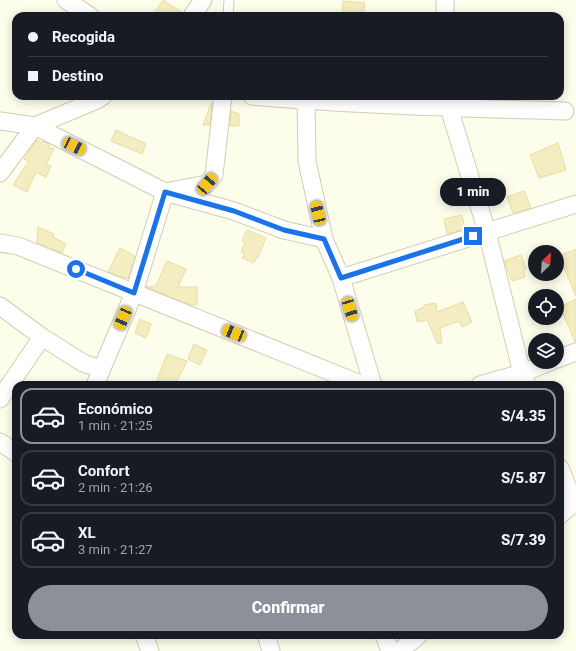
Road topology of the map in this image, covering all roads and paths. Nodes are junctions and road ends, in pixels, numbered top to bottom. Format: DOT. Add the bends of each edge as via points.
graph roads {
  1 [pos="66,0"];
  2 [pos="203,0"];
  3 [pos="229,0"];
  4 [pos="445,0"];
  5 [pos="84,12"];
  6 [pos="195,12"];
  7 [pos="228,12"];
  8 [pos="445,12"];
  9 [pos="97,100"];
  10 [pos="223,100"];
  11 [pos="295,100"];
  12 [pos="306,101"];
  13 [pos="449,102"];
  14 [pos="565,111"];
  15 [pos="0,121"];
  16 [pos="35,126"];
  17 [pos="0,173"];
  18 [pos="165,192"];
  19 [pos="576,204"];
  20 [pos="487,232"];
  21 [pos="324,239"];
  22 [pos="0,243"];
  23 [pos="341,278"];
  24 [pos="134,293"];
  25 [pos="0,306"];
  26 [pos="42,337"];
  27 [pos="576,352"];
  28 [pos="564,356"];
  29 [pos="101,369"];
  30 [pos="539,369"];
  31 [pos="524,379"];
  32 [pos="12,381"];
  33 [pos="12,381"];
  34 [pos="96,381"];
  35 [pos="353,381"];
  36 [pos="373,381"];
  37 [pos="509,381"];
  38 [pos="0,399"];
  39 [pos="0,442"];
  40 [pos="12,450"];
  41 [pos="564,478"];
  42 [pos="564,512"];
  43 [pos="146,639"];
  44 [pos="267,639"];
  45 [pos="386,639"];
  46 [pos="414,639"];
  47 [pos="150,651"];
  48 [pos="271,651"];
  49 [pos="390,651"];
  50 [pos="400,651"];
  1 -- 5 [label="street"];
  2 -- 6 [label="street"];
  3 -- 7 [label="lane"];
  4 -- 8 [label="street"];
  9 -- 16 [label="street"];
  10 -- 18 [label="street" via="214,175 207,184"];
  11 -- 12 [label="street"];
  12 -- 13 [label="street"];
  12 -- 21 [label="street" via="307,161"];
  13 -- 14 [label="street"];
  13 -- 20 [label="street"];
  15 -- 16 [label="street"];
  16 -- 17 [label="street"];
  16 -- 18 [label="street"];
  18 -- 21 [label="street" via="234,211 284,230"];
  18 -- 24 [label="street"];
  19 -- 20 [label="street"];
  20 -- 23 [label="street"];
  20 -- 31 [label="street"];
  21 -- 23 [label="street"];
  22 -- 24 [label="street" via="18,246"];
  23 -- 36 [label="street"];
  24 -- 29 [label="street"];
  24 -- 35 [label="street"];
  25 -- 26 [label="street"];
  26 -- 29 [label="street" via="83,363"];
  26 -- 33 [label="street"];
  27 -- 28 [label="street"];
  29 -- 34 [label="street"];
  30 -- 31 [label="street"];
  31 -- 37 [label="street"];
  32 -- 38 [label="street"];
  39 -- 40 [label="street"];
  41 -- 42 [label="street" via="574,503"];
  43 -- 47 [label="street"];
  44 -- 48 [label="street"];
  45 -- 49 [label="street"];
  46 -- 50 [label="street"];
}
